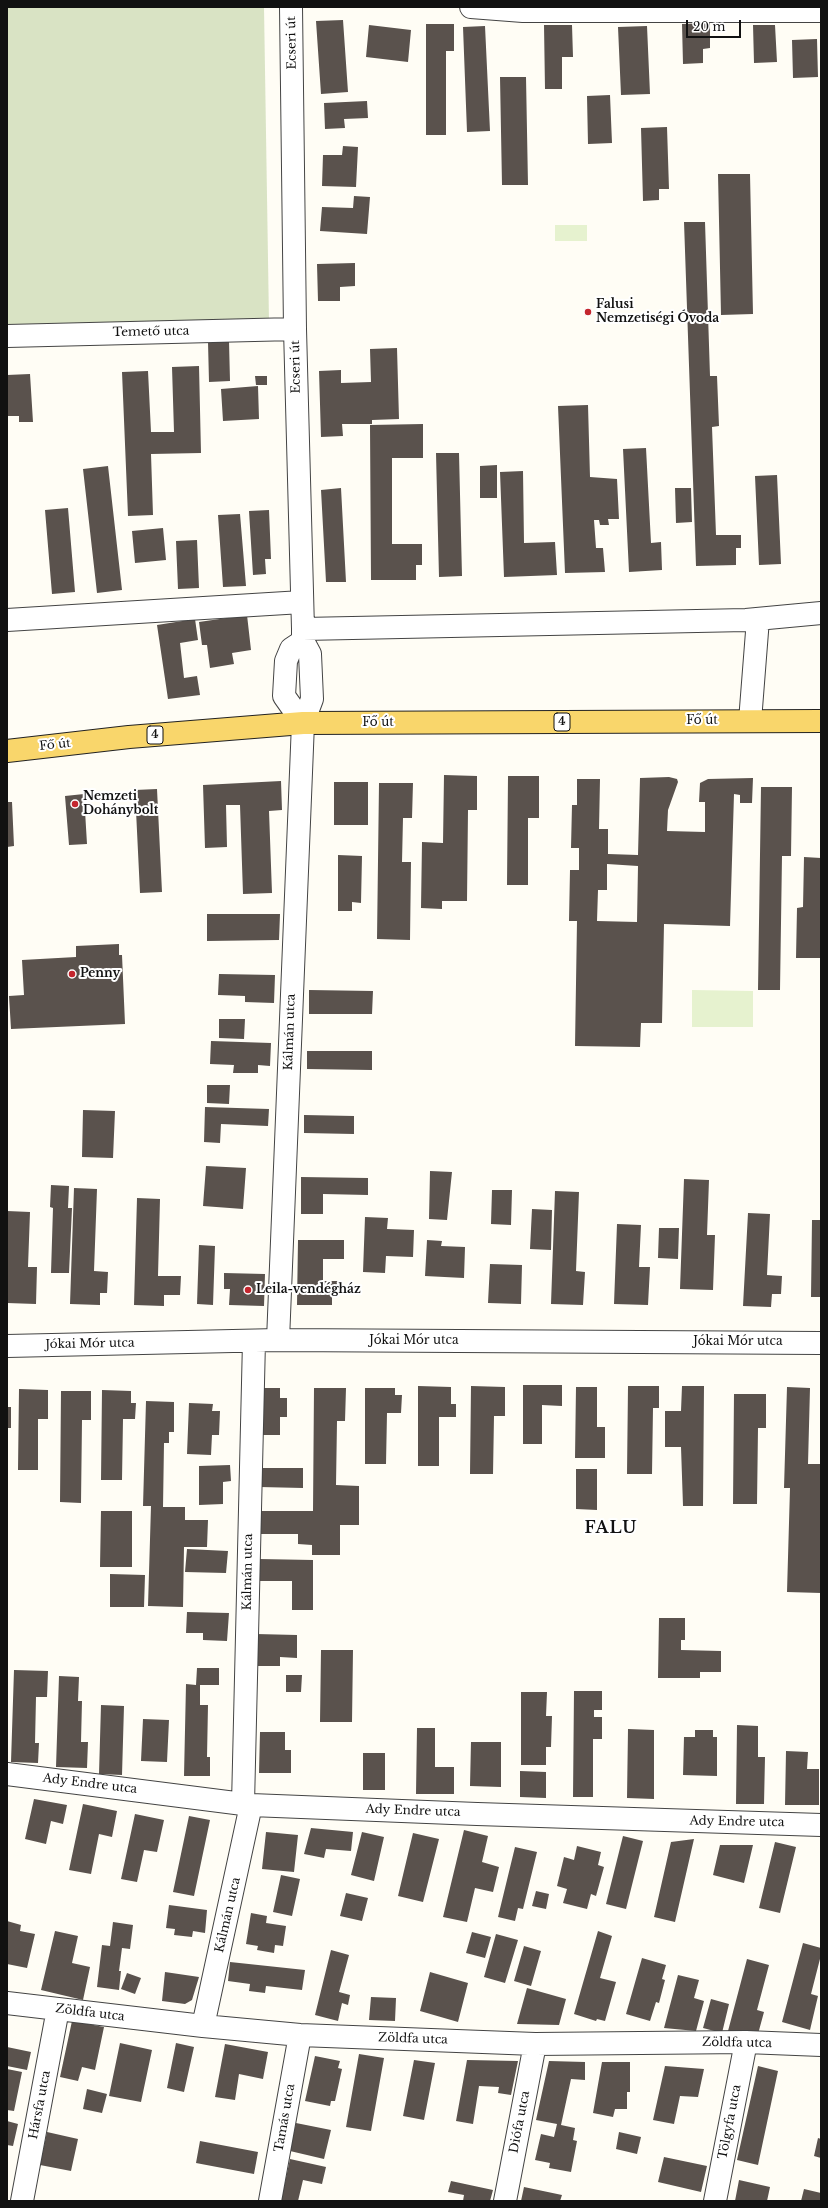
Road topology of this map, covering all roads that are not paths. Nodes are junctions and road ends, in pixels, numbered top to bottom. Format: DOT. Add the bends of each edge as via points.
graph roads {
  1 [pos="292,7"];
  2 [pos="471,7"];
  3 [pos="821,11"];
  4 [pos="295,329"];
  5 [pos="7,336"];
  6 [pos="302,602"];
  7 [pos="821,613"];
  8 [pos="758,619"];
  9 [pos="7,620"];
  10 [pos="303,635"];
  11 [pos="750,721"];
  12 [pos="821,721"];
  13 [pos="303,723"];
  14 [pos="7,751"];
  15 [pos="278,1340"];
  16 [pos="254,1341"];
  17 [pos="821,1343"];
  18 [pos="7,1346"];
  19 [pos="7,1774"];
  20 [pos="247,1804"];
  21 [pos="821,1824"];
  22 [pos="7,2003"];
  23 [pos="58,2009"];
  24 [pos="203,2026"];
  25 [pos="300,2035"];
  26 [pos="746,2042"];
  27 [pos="535,2044"];
  28 [pos="821,2045"];
  29 [pos="22,2201"];
  30 [pos="270,2201"];
  31 [pos="505,2201"];
  32 [pos="715,2201"];
  1 -- 4 [label="street, Ecseri út"];
  2 -- 3 [label="street" via="523,11"];
  4 -- 5 [label="street, Temető utca"];
  4 -- 6 [label="street, Ecseri út"];
  6 -- 9 [label="street"];
  6 -- 10 [label="street, Ecseri út"];
  7 -- 8 [label="street"];
  8 -- 10 [label="street"];
  8 -- 11 [label="street"];
  10 -- 13 [label="street" via="291,649 286,661 284,696"];
  11 -- 12 [label="main road, Fő út / 4"];
  11 -- 13 [label="main road, Fő út / 4"];
  13 -- 14 [label="main road, Fő út / 4" via="129,737"];
  13 -- 15 [label="street, Kálmán utca"];
  15 -- 16 [label="street, Jókai Mór utca"];
  15 -- 17 [label="street, Jókai Mór utca"];
  16 -- 18 [label="street, Jókai Mór utca"];
  16 -- 20 [label="street, Kálmán utca"];
  19 -- 20 [label="street, Ady Endre utca"];
  20 -- 21 [label="street, Ady Endre utca"];
  20 -- 24 [label="street, Kálmán utca"];
  22 -- 23 [label="street, Zöldfa utca"];
  23 -- 24 [label="street, Zöldfa utca"];
  23 -- 29 [label="street, Hársfa utca"];
  24 -- 25 [label="street, Zöldfa utca"];
  25 -- 27 [label="street, Zöldfa utca"];
  25 -- 30 [label="street, Tamás utca"];
  26 -- 27 [label="street, Zöldfa utca"];
  26 -- 28 [label="street, Zöldfa utca"];
  26 -- 32 [label="street, Tölgyfa utca"];
  27 -- 31 [label="street, Diófa utca"];
}
